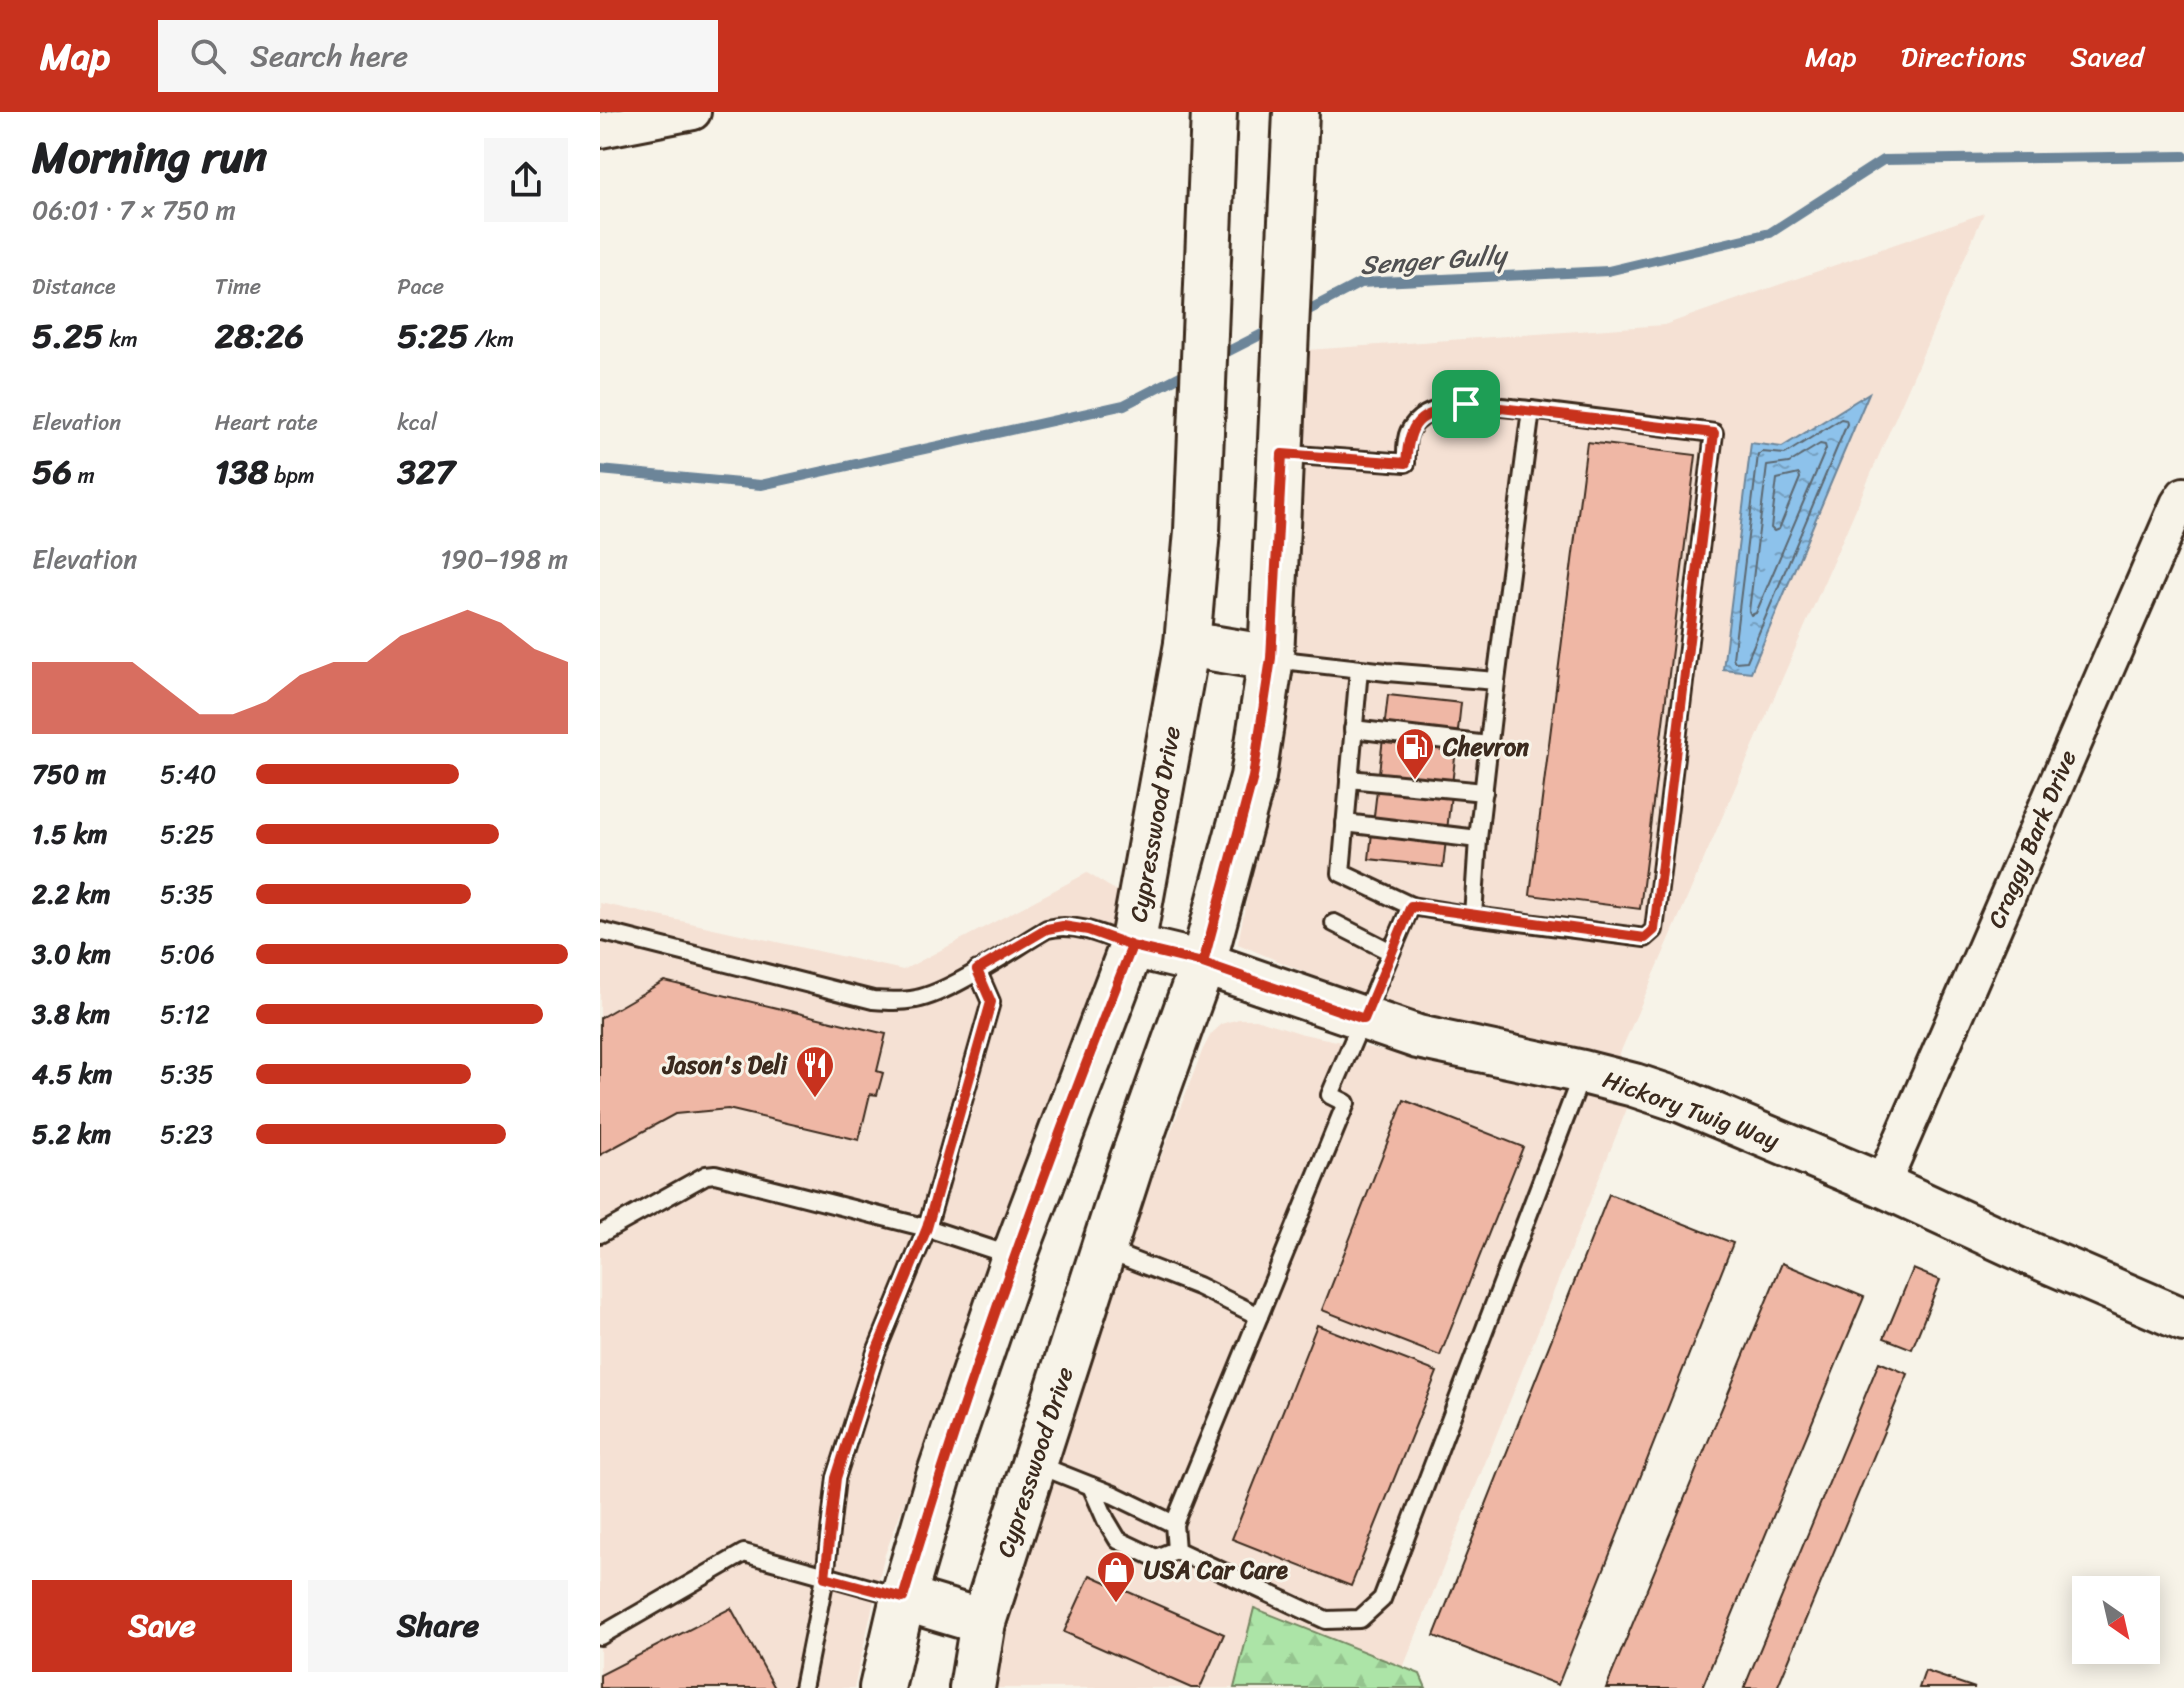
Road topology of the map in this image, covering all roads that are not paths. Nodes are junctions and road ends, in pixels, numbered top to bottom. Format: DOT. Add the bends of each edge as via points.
graph roads {
  1 [pos="693,112"];
  2 [pos="1214,112"];
  3 [pos="1296,112"];
  4 [pos="600,130"];
  5 [pos="1531,410"];
  6 [pos="1282,454"];
  7 [pos="2184,495"];
  8 [pos="1187,644"];
  9 [pos="1271,658"];
  10 [pos="1359,669"];
  11 [pos="1496,681"];
  12 [pos="1353,729"];
  13 [pos="1488,745"];
  14 [pos="1349,779"];
  15 [pos="1484,792"];
  16 [pos="1345,823"];
  17 [pos="1478,839"];
  18 [pos="1411,906"];
  19 [pos="1473,916"];
  20 [pos="1334,923"];
  21 [pos="600,931"];
  22 [pos="1132,946"];
  23 [pos="1391,952"];
  24 [pos="1203,963"];
  25 [pos="977,970"];
  26 [pos="1364,1019"];
  27 [pos="1583,1072"];
  28 [pos="1882,1185"];
  29 [pos="927,1228"];
  30 [pos="600,1234"];
  31 [pos="1104,1249"];
  32 [pos="1014,1257"];
  33 [pos="1259,1316"];
  34 [pos="2184,1320"];
  35 [pos="1034,1463"];
  36 [pos="1091,1486"];
  37 [pos="1174,1524"];
  38 [pos="1176,1550"];
  39 [pos="825,1577"];
  40 [pos="903,1598"];
  41 [pos="983,1622"];
  42 [pos="600,1636"];
  43 [pos="803,1688"];
  44 [pos="882,1688"];
  45 [pos="972,1688"];
  1 -- 4 [label="street"];
  2 -- 8 [label="main road, Cypresswood Drive" via="1197,531"];
  3 -- 6 [label="main road, Cypresswood Drive"];
  5 -- 6 [label="lane" via="1466,404 1425,416 1408,433 1406,463"];
  5 -- 11 [label="lane"];
  5 -- 19 [label="lane" via="1714,433 1654,930 1645,938"];
  6 -- 9 [label="main road, Cypresswood Drive"];
  7 -- 28 [label="street, Craggy Bark Drive"];
  8 -- 9 [label="main road"];
  8 -- 22 [label="main road, Cypresswood Drive"];
  9 -- 10 [label="lane"];
  9 -- 24 [label="main road, Cypresswood Drive" via="1253,777"];
  10 -- 11 [label="lane"];
  10 -- 12 [label="lane"];
  11 -- 13 [label="lane"];
  12 -- 13 [label="lane"];
  12 -- 14 [label="lane"];
  13 -- 15 [label="lane"];
  14 -- 15 [label="lane"];
  14 -- 16 [label="lane"];
  15 -- 17 [label="lane"];
  16 -- 17 [label="lane"];
  16 -- 18 [label="lane" via="1341,873"];
  17 -- 19 [label="lane"];
  18 -- 19 [label="lane"];
  18 -- 23 [label="lane"];
  20 -- 23 [label="lane"];
  21 -- 25 [label="lane" via="873,1000 919,999"];
  22 -- 24 [label="street, Hickory Twig Way"];
  22 -- 25 [label="lane" via="1063,926 1047,929"];
  22 -- 32 [label="main road, Cypresswood Drive"];
  23 -- 26 [label="lane"];
  24 -- 26 [label="street, Hickory Twig Way"];
  24 -- 31 [label="main road, Cypresswood Drive"];
  25 -- 29 [label="lane" via="991,1002"];
  26 -- 27 [label="street, Hickory Twig Way" via="1418,1037"];
  26 -- 33 [label="lane" via="1330,1095 1346,1103"];
  27 -- 28 [label="street, Hickory Twig Way" via="1682,1101"];
  27 -- 38 [label="lane" via="1382,1599 1360,1619 1326,1620"];
  28 -- 34 [label="street, Hickory Twig Way"];
  29 -- 30 [label="lane" via="715,1174"];
  29 -- 32 [label="lane"];
  29 -- 39 [label="lane" via="876,1352 836,1478"];
  31 -- 33 [label="lane"];
  31 -- 35 [label="main road, Cypresswood Drive"];
  32 -- 40 [label="main road, Cypresswood Drive"];
  33 -- 37 [label="lane"];
  35 -- 36 [label="lane"];
  35 -- 41 [label="main road, Cypresswood Drive"];
  36 -- 37 [label="lane"];
  36 -- 38 [label="lane" via="1118,1540 1156,1558"];
  37 -- 38 [label="lane"];
  39 -- 40 [label="lane"];
  39 -- 42 [label="lane" via="744,1553"];
  39 -- 43 [label="lane"];
  40 -- 41 [label="main road"];
  40 -- 44 [label="main road, Cypresswood Drive"];
  41 -- 45 [label="main road, Cypresswood Drive"];
}
